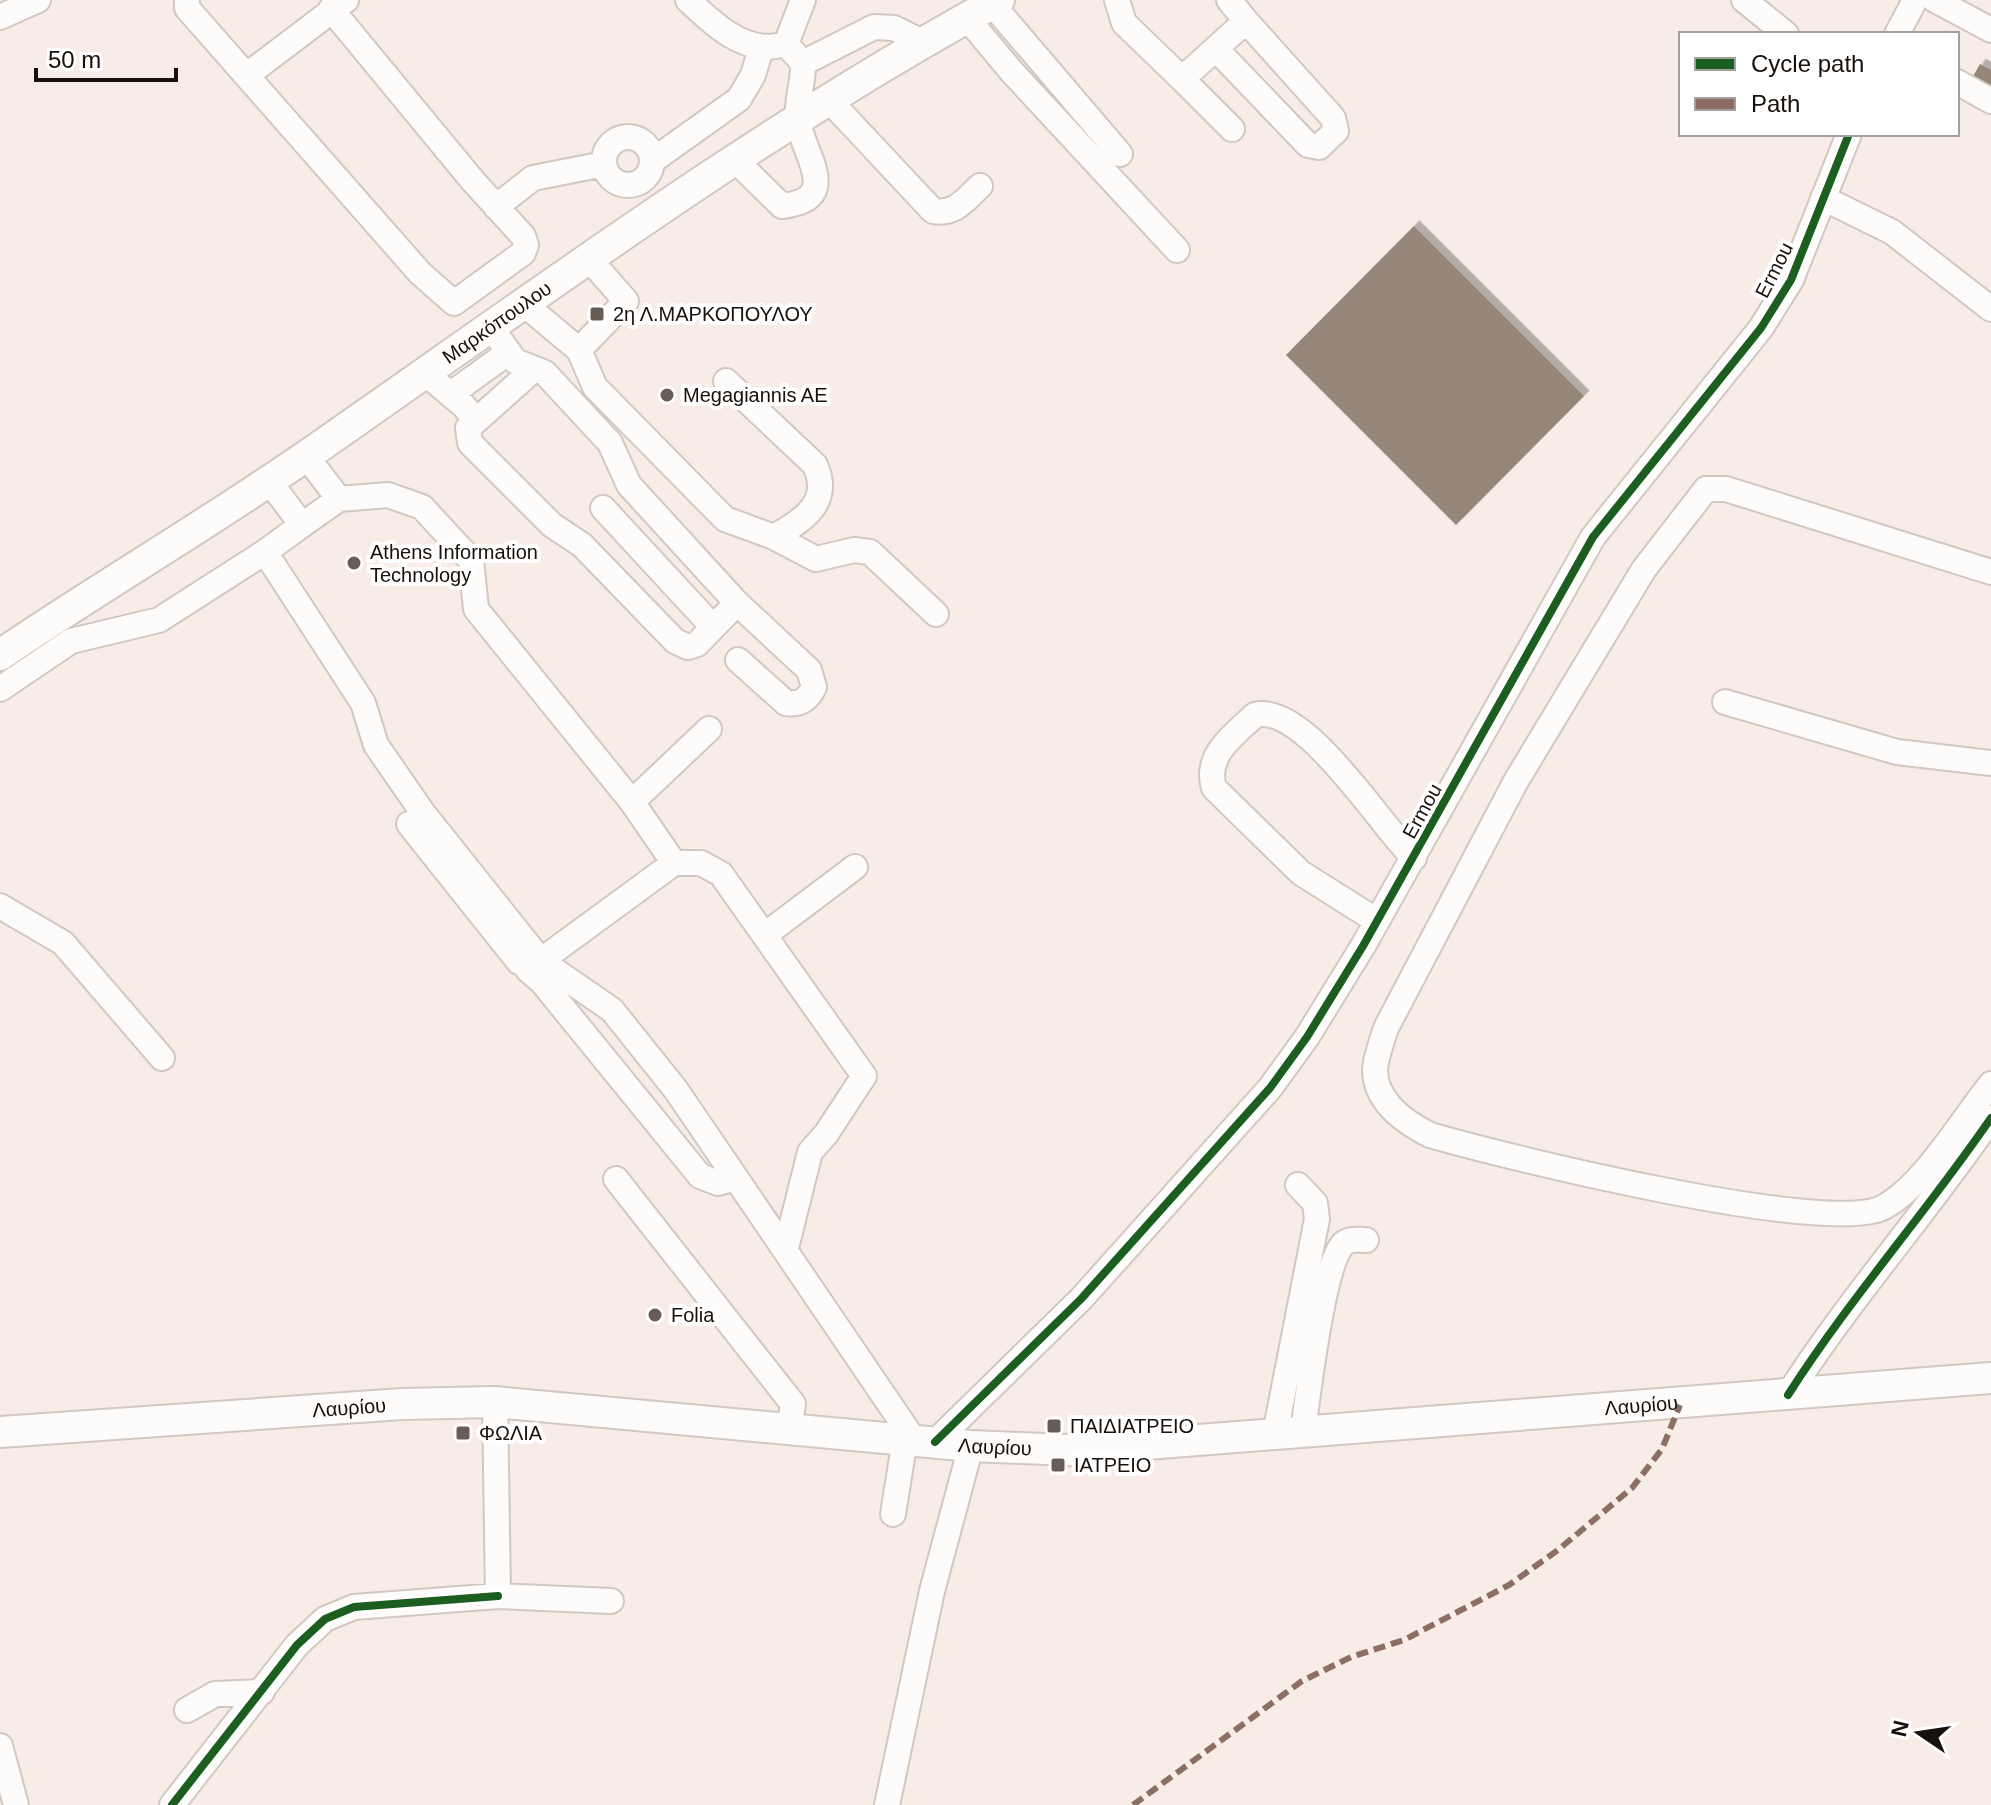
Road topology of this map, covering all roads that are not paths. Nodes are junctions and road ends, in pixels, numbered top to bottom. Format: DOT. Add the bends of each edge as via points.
graph roads {
  1 [pos="38,0"];
  2 [pos="187,0"];
  3 [pos="688,0"];
  4 [pos="803,0"];
  5 [pos="1117,0"];
  6 [pos="1229,0"];
  7 [pos="1744,0"];
  8 [pos="1915,0"];
  9 [pos="1935,0"];
  10 [pos="339,4"];
  11 [pos="986,7"];
  12 [pos="0,17"];
  13 [pos="1246,21"];
  14 [pos="1991,30"];
  15 [pos="1784,32"];
  16 [pos="1898,32"];
  17 [pos="922,42"];
  18 [pos="786,44"];
  19 [pos="761,49"];
  20 [pos="1216,49"];
  21 [pos="803,63"];
  22 [pos="247,75"];
  23 [pos="1182,79"];
  24 [pos="1959,83"];
  25 [pos="829,100"];
  26 [pos="1991,101"];
  27 [pos="798,120"];
  28 [pos="1232,129"];
  29 [pos="1848,136"];
  30 [pos="1120,154"];
  31 [pos="735,160"];
  32 [pos="652,161"];
  33 [pos="604,164"];
  34 [pos="980,186"];
  35 [pos="1823,198"];
  36 [pos="496,207"];
  37 [pos="1177,250"];
  38 [pos="589,259"];
  39 [pos="524,304"];
  40 [pos="1991,309"];
  41 [pos="491,327"];
  42 [pos="579,350"];
  43 [pos="509,352"];
  44 [pos="533,370"];
  45 [pos="425,373"];
  46 [pos="726,381"];
  47 [pos="451,394"];
  48 [pos="476,421"];
  49 [pos="306,456"];
  50 [pos="269,481"];
  51 [pos="629,485"];
  52 [pos="339,499"];
  53 [pos="603,508"];
  54 [pos="302,525"];
  55 [pos="570,537"];
  56 [pos="774,537"];
  57 [pos="265,552"];
  58 [pos="1991,572"];
  59 [pos="737,603"];
  60 [pos="936,614"];
  61 [pos="713,627"];
  62 [pos="45,642"];
  63 [pos="0,655"];
  64 [pos="738,660"];
  65 [pos="0,689"];
  66 [pos="1725,702"];
  67 [pos="709,729"];
  68 [pos="1991,763"];
  69 [pos="632,802"];
  70 [pos="409,824"];
  71 [pos="1414,858"];
  72 [pos="674,863"];
  73 [pos="855,867"];
  74 [pos="460,874"];
  75 [pos="0,906"];
  76 [pos="1377,921"];
  77 [pos="766,934"];
  78 [pos="530,961"];
  79 [pos="162,1058"];
  80 [pos="1991,1084"];
  81 [pos="1991,1118"];
  82 [pos="616,1179"];
  83 [pos="733,1179"];
  84 [pos="1298,1185"];
  85 [pos="1366,1240"];
  86 [pos="786,1248"];
  87 [pos="1991,1378"];
  88 [pos="1788,1395"];
  89 [pos="495,1402"];
  90 [pos="402,1404"];
  91 [pos="277,1412"];
  92 [pos="789,1428"];
  93 [pos="384,1429"];
  94 [pos="0,1432"];
  95 [pos="1289,1432"];
  96 [pos="298,1434"];
  97 [pos="918,1441"];
  98 [pos="971,1446"];
  99 [pos="893,1514"];
  100 [pos="498,1596"];
  101 [pos="611,1601"];
  102 [pos="262,1692"];
  103 [pos="187,1710"];
  104 [pos="0,1746"];
  105 [pos="16,1805"];
  106 [pos="172,1805"];
  107 [pos="887,1805"];
  1 -- 12 [label="street"];
  2 -- 22 [label="street" via="187,8"];
  3 -- 19 [label="street" via="729,33"];
  4 -- 18 [label="street"];
  5 -- 23 [label="street" via="1124,23"];
  6 -- 13 [label="street"];
  7 -- 15 [label="street"];
  8 -- 16 [label="street"];
  9 -- 14 [label="street"];
  10 -- 22 [label="street"];
  10 -- 36 [label="street"];
  11 -- 17 [label="main road, Μαρκόπουλου"];
  11 -- 30 [label="street"];
  11 -- 37 [label="street" via="1012,72"];
  13 -- 20 [label="street"];
  13 -- 20 [label="street" via="1333,118 1336,131 1319,147 1308,145"];
  17 -- 21 [label="street" via="894,28 874,27"];
  17 -- 25 [label="main road, Μαρκόπουλου"];
  18 -- 19 [label="street"];
  18 -- 21 [label="street"];
  19 -- 32 [label="street" via="739,99"];
  20 -- 23 [label="street"];
  21 -- 27 [label="street"];
  22 -- 36 [label="street" via="449,302 523,253 523,236"];
  23 -- 28 [label="street"];
  24 -- 26 [label="street"];
  25 -- 27 [label="main road, Μαρκόπουλου"];
  25 -- 34 [label="street" via="933,211 956,209"];
  27 -- 31 [label="main road, Μαρκόπουλου"];
  27 -- 31 [label="street" via="818,174 814,190 799,204 782,206"];
  29 -- 35 [label="street, Ermou"];
  31 -- 38 [label="main road, Μαρκόπουλου"];
  32 -- 33 [label="street" via="646,176 633,184 617,182"];
  32 -- 33 [label="street" via="647,147 627,137 612,143"];
  33 -- 36 [label="street" via="533,178"];
  35 -- 40 [label="street" via="1892,232"];
  35 -- 71 [label="street, Ermou" via="1791,280 1761,328 1593,537"];
  38 -- 39 [label="main road, Μαρκόπουλου"];
  38 -- 42 [label="street" via="626,301"];
  39 -- 41 [label="main road, Μαρκόπουλου"];
  39 -- 42 [label="street"];
  41 -- 43 [label="street"];
  41 -- 45 [label="main road, Μαρκόπουλου"];
  42 -- 56 [label="street" via="595,387 725,519"];
  43 -- 44 [label="street"];
  43 -- 47 [label="street"];
  44 -- 48 [label="street"];
  44 -- 51 [label="street" via="545,373 610,443"];
  45 -- 47 [label="street"];
  45 -- 49 [label="main road, Μαρκόπουλου"];
  46 -- 56 [label="street" via="815,465 822,481 819,498 802,521"];
  47 -- 48 [label="street"];
  48 -- 55 [label="street" via="468,428 470,443"];
  49 -- 50 [label="main road, Μαρκόπουλου"];
  49 -- 52 [label="street"];
  50 -- 54 [label="street"];
  50 -- 62 [label="main road, Μαρκόπουλου"];
  51 -- 53 [label="street"];
  51 -- 59 [label="street"];
  52 -- 54 [label="street"];
  52 -- 69 [label="street" via="388,495 422,507 471,560 476,609"];
  53 -- 55 [label="street"];
  53 -- 61 [label="street"];
  54 -- 57 [label="street"];
  55 -- 61 [label="street" via="675,641 688,647"];
  56 -- 60 [label="street" via="816,559 854,550 870,552"];
  57 -- 62 [label="street" via="159,620"];
  57 -- 74 [label="street" via="363,703 376,745"];
  58 -- 80 [label="street" via="1726,489 1706,489 1644,569 1516,781 1386,1028 1375,1071 1383,1096 1403,1122 1430,1135 1700,1197 1838,1214 1881,1209 1906,1192"];
  59 -- 61 [label="street"];
  59 -- 64 [label="street" via="809,670 814,687 809,697 786,703"];
  62 -- 63 [label="main road, Μαρκόπουλου"];
  62 -- 65 [label="street"];
  66 -- 68 [label="street" via="1897,752"];
  67 -- 69 [label="street"];
  69 -- 72 [label="street"];
  70 -- 74 [label="street"];
  71 -- 76 [label="street, Ermou"];
  71 -- 76 [label="street" via="1331,759 1278,715 1255,715 1217,753 1214,788 1301,873"];
  72 -- 77 [label="street" via="701,863 721,874"];
  72 -- 78 [label="street"];
  73 -- 77 [label="street"];
  74 -- 78 [label="street"];
  75 -- 79 [label="street" via="63,943"];
  76 -- 97 [label="street, Ermou" via="1270,1088 1081,1299"];
  77 -- 86 [label="street" via="864,1076 810,1152"];
  78 -- 83 [label="street" via="612,1010 676,1090"];
  78 -- 83 [label="street" via="528,970 700,1176 718,1183"];
  81 -- 88 [label="street" via="1834,1323"];
  82 -- 92 [label="street" via="793,1404"];
  83 -- 86 [label="street"];
  84 -- 95 [label="street" via="1315,1203 1317,1219"];
  85 -- 95 [label="street" via="1349,1240 1335,1259"];
  86 -- 97 [label="street"];
  87 -- 88 [label="main road, Λαυρίου"];
  88 -- 95 [label="main road, Λαυρίου"];
  89 -- 90 [label="main road, Λαυρίου"];
  89 -- 92 [label="main road, Λαυρίου"];
  89 -- 100 [label="street"];
  90 -- 91 [label="main road, Λαυρίου"];
  90 -- 93 [label="main road"];
  91 -- 94 [label="main road, Λαυρίου"];
  91 -- 96 [label="main road"];
  92 -- 97 [label="main road, Λαυρίου"];
  95 -- 98 [label="main road, Λαυρίου" via="1070,1450"];
  97 -- 98 [label="main road, Λαυρίου"];
  97 -- 99 [label="street"];
  98 -- 107 [label="street" via="932,1591"];
  100 -- 101 [label="street"];
  100 -- 102 [label="street" via="344,1611 325,1619 297,1645"];
  102 -- 103 [label="street" via="215,1694"];
  102 -- 106 [label="street"];
  104 -- 105 [label="street"];
}
